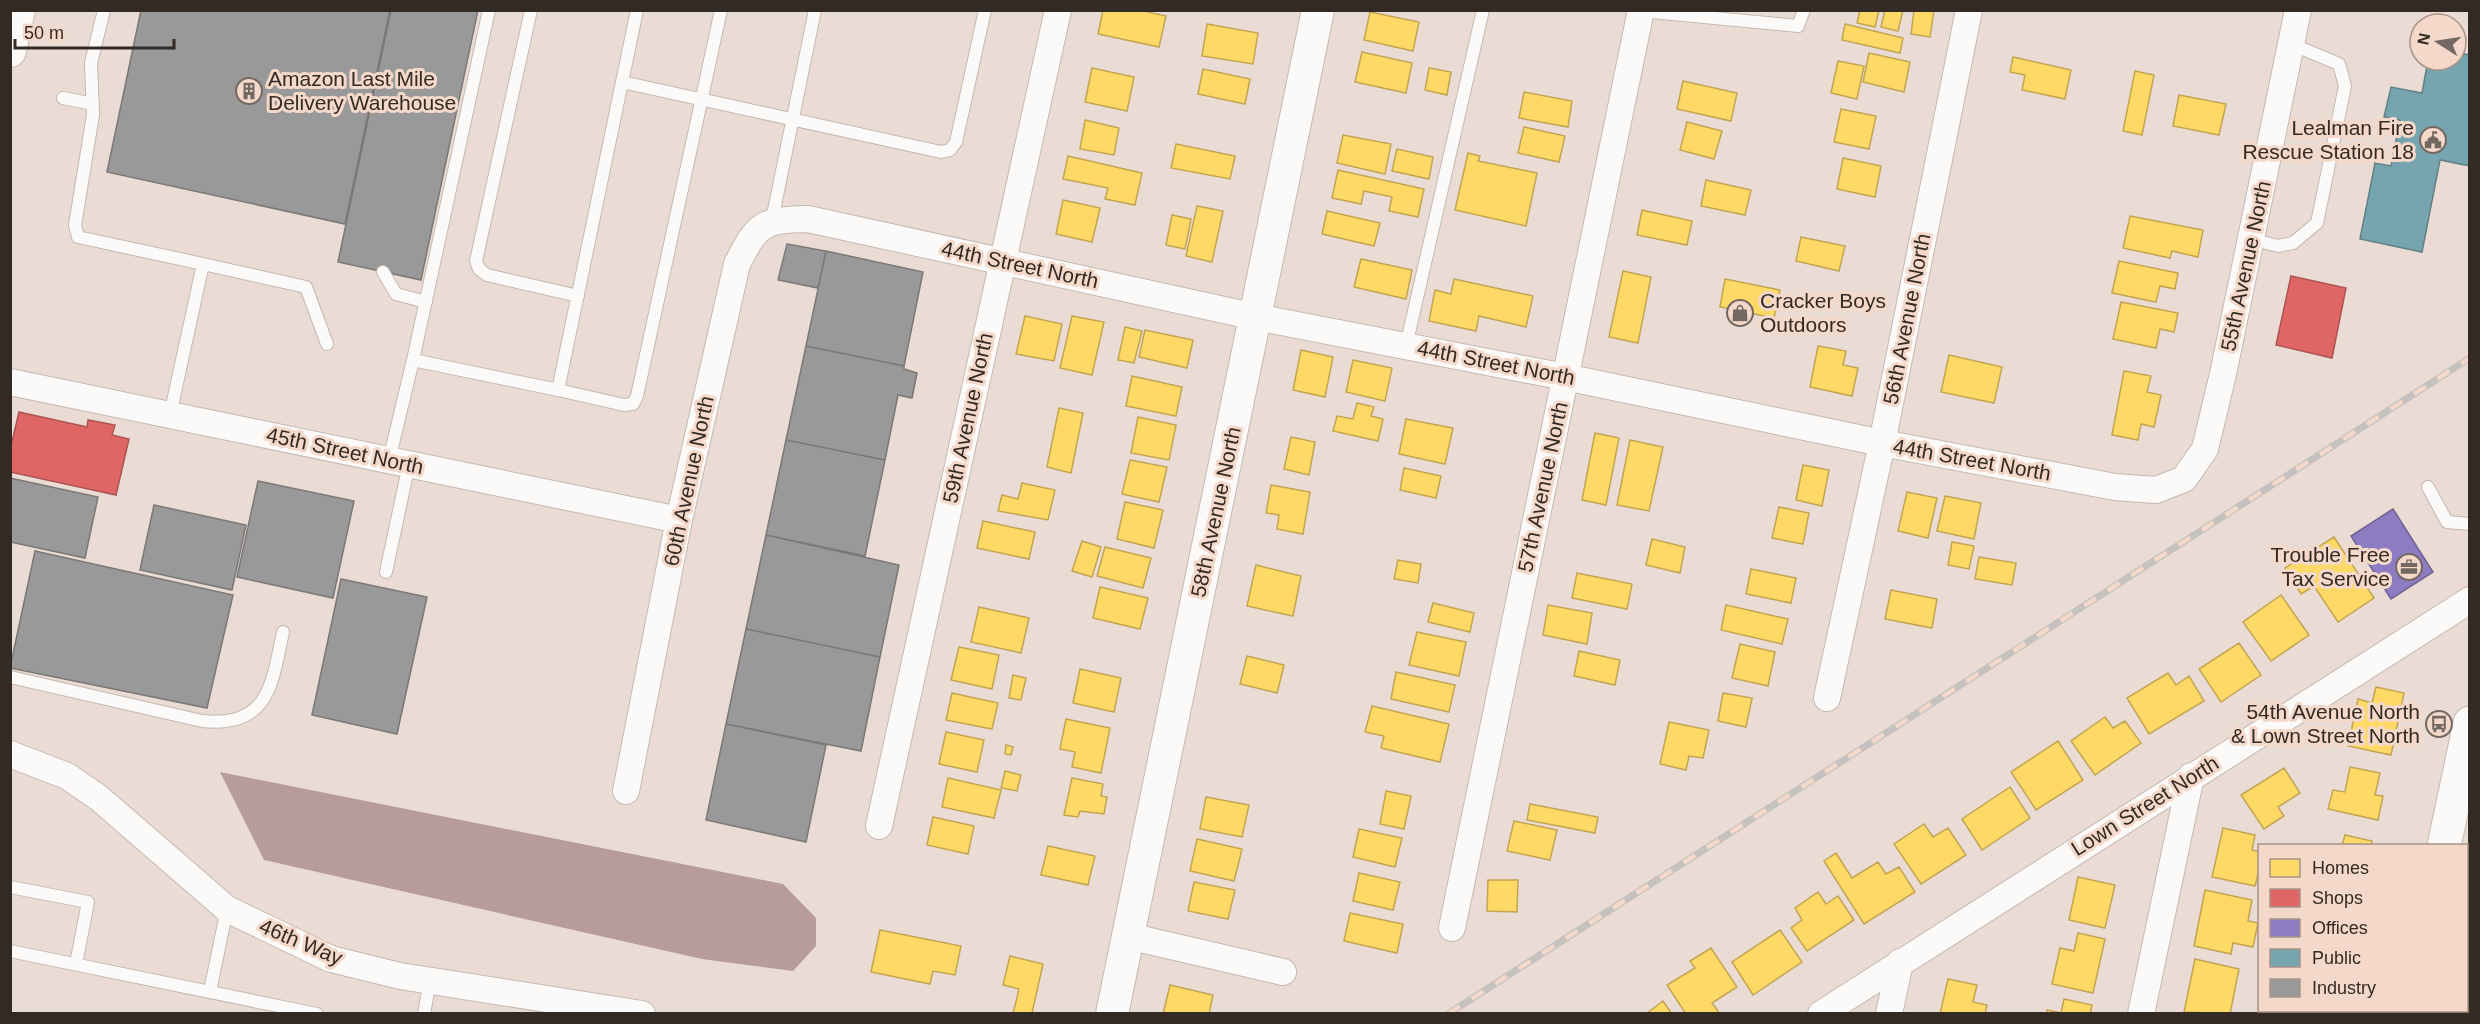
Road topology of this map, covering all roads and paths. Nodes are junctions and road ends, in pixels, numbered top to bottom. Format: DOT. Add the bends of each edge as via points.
graph roads {
  1 [pos="19,10"];
  2 [pos="104,10"];
  3 [pos="489,10"];
  4 [pos="531,10"];
  5 [pos="637,10"];
  6 [pos="721,10"];
  7 [pos="815,10"];
  8 [pos="985,10"];
  9 [pos="1058,10"];
  10 [pos="1318,10"];
  11 [pos="1483,10"];
  12 [pos="1804,10"];
  13 [pos="1969,10"];
  14 [pos="2298,10"];
  15 [pos="1641,11"];
  16 [pos="2291,44"];
  17 [pos="10,51"];
  18 [pos="622,82"];
  19 [pos="63,98"];
  20 [pos="702,99"];
  21 [pos="93,104"];
  22 [pos="793,119"];
  23 [pos="772,220"];
  24 [pos="2251,238"];
  25 [pos="1002,261"];
  26 [pos="203,264"];
  27 [pos="383,272"];
  28 [pos="578,296"];
  29 [pos="426,302"];
  30 [pos="1256,317"];
  31 [pos="327,344"];
  32 [pos="1406,346"];
  33 [pos="413,360"];
  34 [pos="1565,377"];
  35 [pos="10,382"];
  36 [pos="558,390"];
  37 [pos="170,415"];
  38 [pos="1882,443"];
  39 [pos="399,462"];
  40 [pos="2184,479"];
  41 [pos="2428,487"];
  42 [pos="679,520"];
  43 [pos="2469,524"];
  44 [pos="386,572"];
  45 [pos="2469,600"];
  46 [pos="283,632"];
  47 [pos="10,677"];
  48 [pos="1827,698"];
  49 [pos="2469,723"];
  50 [pos="10,754"];
  51 [pos="2191,776"];
  52 [pos="626,791"];
  53 [pos="879,826"];
  54 [pos="2444,844"];
  55 [pos="10,887"];
  56 [pos="227,909"];
  57 [pos="1452,927"];
  58 [pos="1128,936"];
  59 [pos="10,951"];
  60 [pos="1900,962"];
  61 [pos="76,964"];
  62 [pos="1284,972"];
  63 [pos="430,980"];
  64 [pos="210,992"];
  65 [pos="317,1014"];
  66 [pos="424,1014"];
  67 [pos="642,1014"];
  68 [pos="1112,1014"];
  69 [pos="1821,1014"];
  70 [pos="1889,1014"];
  71 [pos="2141,1014"];
  1 -- 17 [label="street"];
  2 -- 21 [label="lane" via="91,63"];
  3 -- 29 [label="lane"];
  4 -- 28 [label="lane" via="476,261 487,275"];
  5 -- 18 [label="lane"];
  6 -- 20 [label="lane"];
  7 -- 22 [label="lane"];
  8 -- 22 [label="lane" via="956,141 950,150 941,152"];
  9 -- 25 [label="street, 59th Avenue North"];
  10 -- 30 [label="street, 58th Avenue North"];
  11 -- 32 [label="lane"];
  12 -- 15 [label="lane" via="1798,26"];
  13 -- 38 [label="street, 56th Avenue North"];
  14 -- 16 [label="street, 55th Avenue North"];
  15 -- 34 [label="street, 57th Avenue North"];
  16 -- 24 [label="street, 55th Avenue North"];
  16 -- 24 [label="lane" via="2339,64 2345,86 2325,194 2317,223 2293,243 2278,246"];
  18 -- 20 [label="lane"];
  18 -- 28 [label="lane"];
  19 -- 21 [label="lane"];
  20 -- 22 [label="lane"];
  20 -- 36 [label="lane" via="637,396 633,404 624,405"];
  21 -- 26 [label="lane" via="75,225 78,237"];
  22 -- 23 [label="lane"];
  23 -- 25 [label="street, 44th Street North" via="808,219"];
  23 -- 42 [label="street, 60th Avenue North" via="752,235 736,264"];
  24 -- 40 [label="street, 55th Avenue North" via="2205,449"];
  25 -- 30 [label="street, 44th Street North"];
  25 -- 53 [label="street, 59th Avenue North"];
  26 -- 31 [label="lane" via="306,287"];
  26 -- 37 [label="lane"];
  27 -- 29 [label="lane" via="396,294"];
  28 -- 36 [label="lane"];
  29 -- 33 [label="lane"];
  30 -- 32 [label="street, 44th Street North"];
  30 -- 58 [label="street, 58th Avenue North"];
  32 -- 34 [label="street, 44th Street North"];
  33 -- 36 [label="lane"];
  33 -- 39 [label="lane"];
  34 -- 38 [label="street, 44th Street North"];
  34 -- 57 [label="street, 57th Avenue North"];
  35 -- 37 [label="street, 45th Street North"];
  37 -- 39 [label="street, 45th Street North"];
  38 -- 40 [label="street, 44th Street North" via="2115,487 2156,490"];
  38 -- 48 [label="street, 56th Avenue North"];
  39 -- 42 [label="street, 45th Street North"];
  39 -- 44 [label="lane"];
  41 -- 43 [label="lane" via="2447,522"];
  42 -- 52 [label="street, 60th Avenue North"];
  45 -- 51 [label="street, Lown Street North"];
  46 -- 47 [label="lane" via="272,684 263,702 252,714 218,723"];
  49 -- 54 [label="main road"];
  50 -- 56 [label="street, 46th Way" via="66,776 99,798"];
  51 -- 60 [label="street, Lown Street North"];
  51 -- 71 [label="street"];
  55 -- 61 [label="lane" via="88,902"];
  56 -- 63 [label="street, 46th Way" via="331,958"];
  56 -- 64 [label="lane"];
  58 -- 62 [label="street"];
  58 -- 68 [label="street, 58th Avenue North"];
  59 -- 61 [label="lane"];
  60 -- 69 [label="street, Lown Street North"];
  60 -- 70 [label="street"];
  61 -- 64 [label="lane"];
  63 -- 66 [label="lane"];
  63 -- 67 [label="street, 46th Way"];
  64 -- 65 [label="lane"];
}
